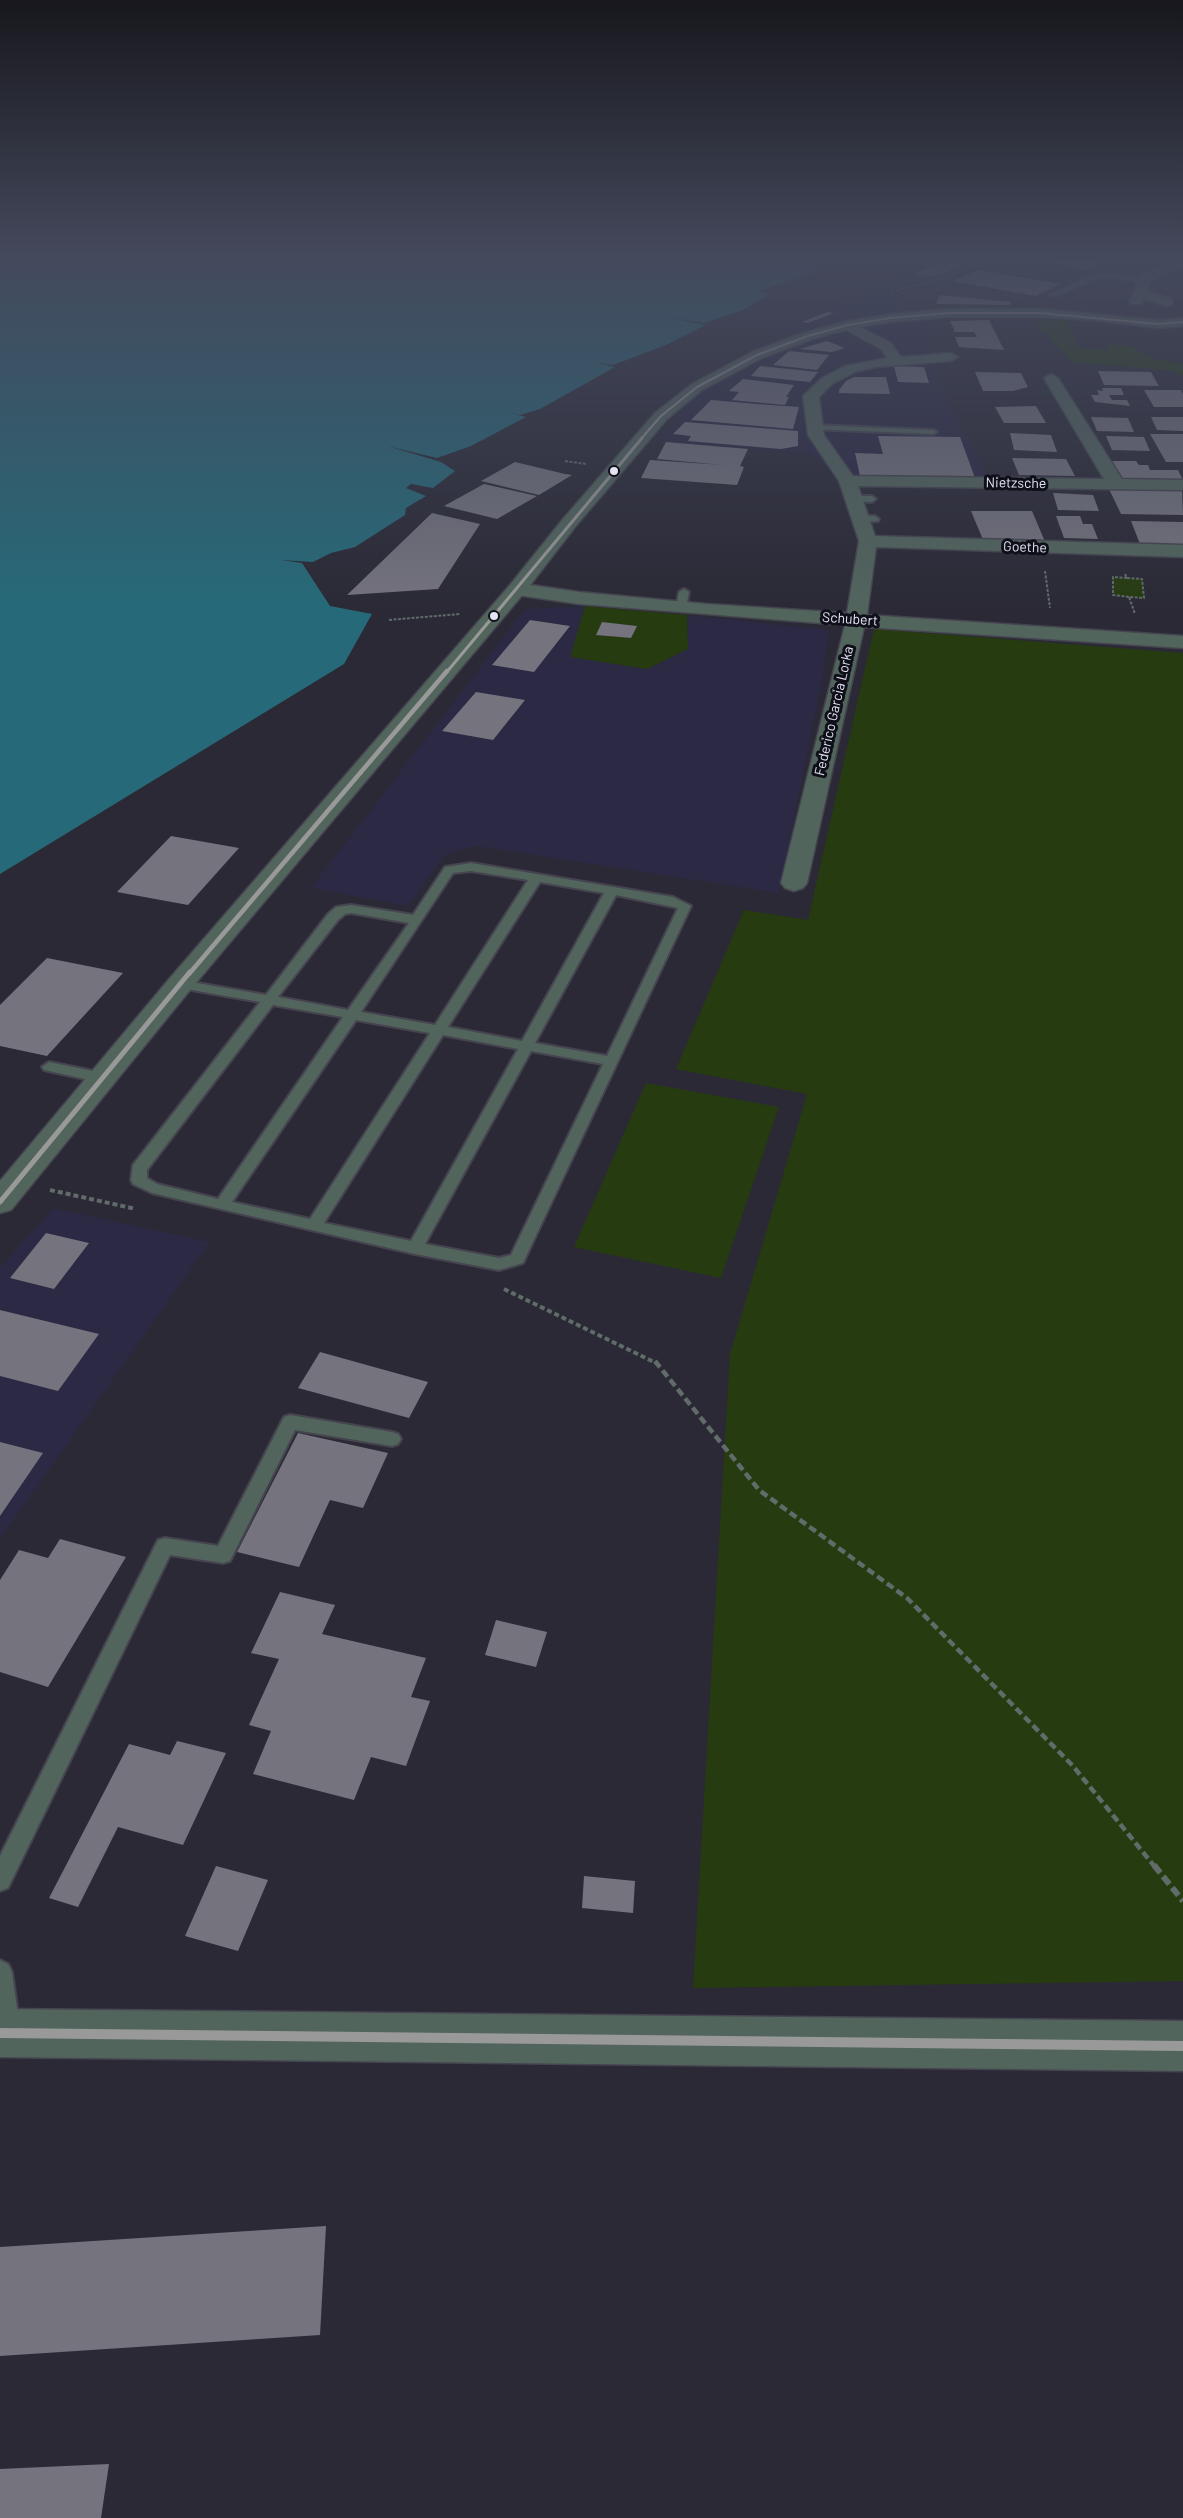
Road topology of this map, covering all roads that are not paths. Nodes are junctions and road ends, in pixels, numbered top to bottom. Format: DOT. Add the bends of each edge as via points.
graph roads {
  1 [pos="717,377"];
  2 [pos="835,377"];
  3 [pos="1052,378"];
  4 [pos="814,427"];
  5 [pos="933,432"];
  6 [pos="1116,484"];
  7 [pos="1183,485"];
  8 [pos="859,493"];
  9 [pos="868,541"];
  10 [pos="1183,551"];
  11 [pos="517,589"];
  12 [pos="856,620"];
  13 [pos="1183,642"];
  14 [pos="536,878"];
  15 [pos="794,882"];
  16 [pos="612,891"];
  17 [pos="417,920"];
  18 [pos="180,984"];
  19 [pos="268,1000"];
  20 [pos="352,1015"];
  21 [pos="439,1030"];
  22 [pos="527,1046"];
  23 [pos="611,1061"];
  24 [pos="49,1067"];
  25 [pos="103,1078"];
  26 [pos="0,1202"];
  27 [pos="222,1205"];
  28 [pos="314,1226"];
  29 [pos="415,1248"];
  30 [pos="392,1439"];
  31 [pos="0,1880"];
  32 [pos="0,1972"];
  33 [pos="4,2033"];
  34 [pos="1183,2046"];
  1 -- 11 [label="street" via="661,416"];
  2 -- 4 [label="street, Federico Garcia Lorka" via="811,396"];
  3 -- 6 [label="street"];
  4 -- 5 [label="lane"];
  4 -- 8 [label="street, Federico Garcia Lorka"];
  6 -- 7 [label="street, Nietzsche"];
  6 -- 8 [label="street, Nietzsche"];
  8 -- 9 [label="street, Federico Garcia Lorka" via="868,519"];
  9 -- 10 [label="street, Goethe"];
  9 -- 12 [label="street, Federico Garcia Lorka"];
  11 -- 12 [label="street, Schubert" via="579,598 683,600"];
  11 -- 18 [label="street"];
  12 -- 13 [label="street, Schubert"];
  12 -- 15 [label="street, Federico Garcia Lorka"];
  14 -- 16 [label="lane"];
  14 -- 17 [label="lane" via="471,867 449,870"];
  14 -- 21 [label="lane"];
  16 -- 22 [label="lane"];
  16 -- 23 [label="lane" via="684,906"];
  17 -- 19 [label="lane" via="341,910"];
  17 -- 20 [label="lane"];
  18 -- 19 [label="lane"];
  18 -- 25 [label="street"];
  19 -- 20 [label="lane"];
  19 -- 27 [label="lane" via="139,1169 139,1180 152,1188"];
  20 -- 21 [label="lane"];
  20 -- 27 [label="lane"];
  21 -- 22 [label="lane"];
  21 -- 28 [label="lane"];
  22 -- 23 [label="lane"];
  22 -- 29 [label="lane"];
  23 -- 29 [label="lane" via="517,1259 499,1264"];
  24 -- 25 [label="lane"];
  25 -- 26 [label="street"];
  27 -- 28 [label="lane"];
  28 -- 29 [label="lane"];
  30 -- 31 [label="lane" via="290,1422 223,1555 165,1546"];
  32 -- 33 [label="lane"];
  33 -- 34 [label="street"];
}
